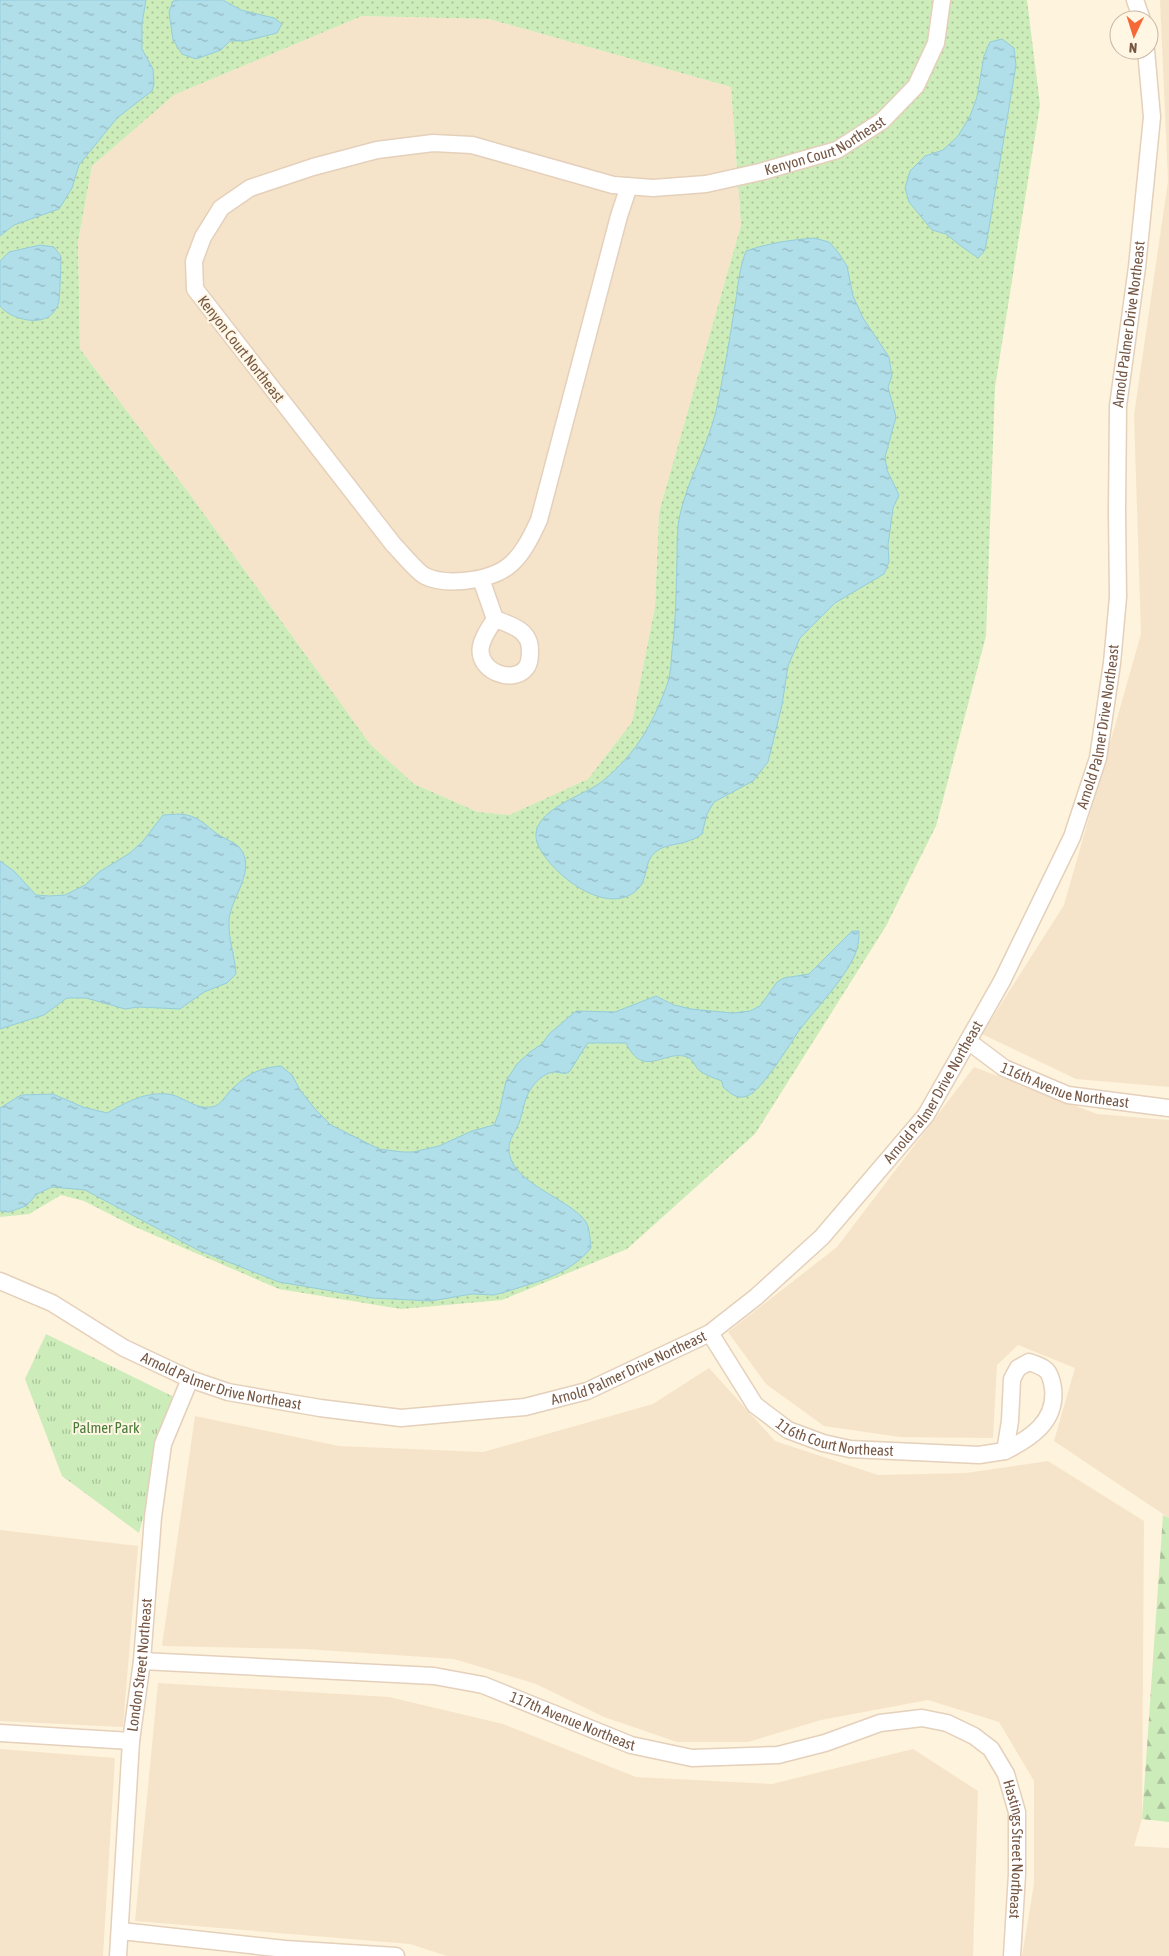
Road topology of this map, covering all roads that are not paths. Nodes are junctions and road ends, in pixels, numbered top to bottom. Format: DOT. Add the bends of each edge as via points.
graph roads {
  1 [pos="942,0"];
  2 [pos="1147,60"];
  3 [pos="629,186"];
  4 [pos="481,579"];
  5 [pos="495,618"];
  6 [pos="968,1041"];
  7 [pos="1169,1108"];
  8 [pos="0,1280"];
  9 [pos="710,1333"];
  10 [pos="190,1379"];
  11 [pos="1005,1451"];
  12 [pos="142,1661"];
  13 [pos="0,1733"];
  14 [pos="131,1741"];
  15 [pos="991,1749"];
  16 [pos="121,1931"];
  17 [pos="118,1956"];
  18 [pos="396,1956"];
  19 [pos="1012,1956"];
  1 -- 3 [label="street, Kenyon Court Northeast" via="936,43 916,86 882,121 837,150 706,184 653,188"];
  2 -- 6 [label="street, Arnold Palmer Drive Northeast" via="1152,117 1137,267 1118,406 1118,597 1098,758 1072,837 1002,981"];
  3 -- 4 [label="street, Kenyon Court Northeast" via="539,520 525,549 507,569"];
  3 -- 4 [label="street, Kenyon Court Northeast" via="613,185 472,144 433,143 378,150 250,188 220,208 203,237 194,261 195,289 392,544 424,576 448,582"];
  4 -- 5 [label="street"];
  6 -- 7 [label="street, 116th Avenue Northeast" via="1004,1068 1068,1095"];
  6 -- 9 [label="street, Arnold Palmer Drive Northeast" via="926,1115 822,1237 756,1297"];
  8 -- 10 [label="street, Arnold Palmer Drive Northeast" via="52,1304 124,1348"];
  9 -- 10 [label="street, Arnold Palmer Drive Northeast" via="587,1391 525,1407 462,1413 401,1418 320,1408 228,1392"];
  9 -- 11 [label="street, 116th Court Northeast" via="756,1405 788,1430 850,1449 979,1455"];
  10 -- 12 [label="street, London Street Northeast" via="163,1444 153,1517"];
  11 -- 11 [label="street, 116th Court Northeast" via="1025,1441 1041,1427 1055,1401 1051,1374 1029,1362 1018,1368 1012,1379"];
  12 -- 14 [label="street, London Street Northeast"];
  12 -- 15 [label="street, 117th Avenue Northeast" via="434,1676 483,1685 631,1745 692,1758 778,1755 825,1743 880,1723 922,1718 947,1723 974,1736"];
  13 -- 14 [label="street"];
  14 -- 16 [label="street, London Street Northeast"];
  15 -- 19 [label="street, Hastings Street Northeast" via="1006,1774 1017,1812"];
  16 -- 17 [label="street, London Street Northeast"];
  16 -- 18 [label="street" via="285,1949"];
}
